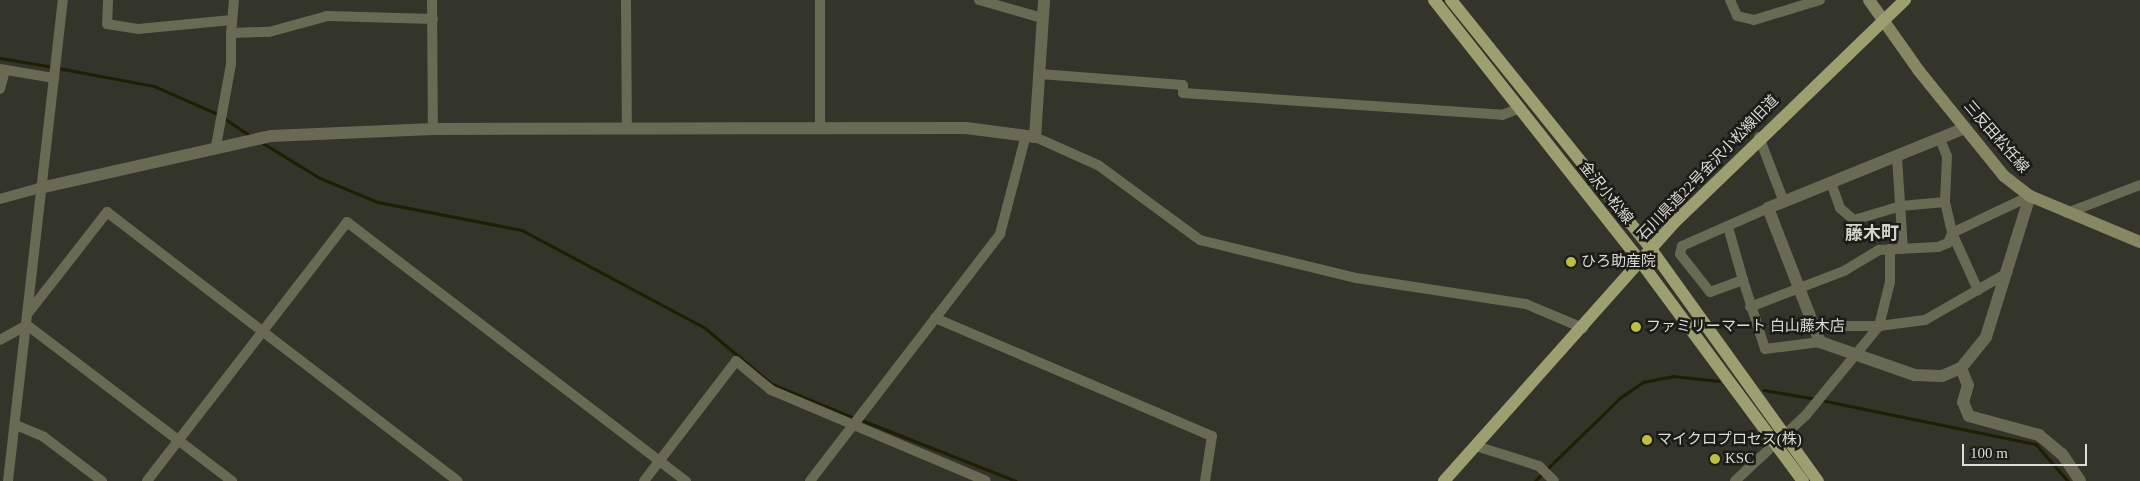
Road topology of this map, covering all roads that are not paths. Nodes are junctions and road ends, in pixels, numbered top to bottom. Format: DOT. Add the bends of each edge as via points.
graph roads {
  1 [pos="63,0"];
  2 [pos="108,0"];
  3 [pos="234,0"];
  4 [pos="432,0"];
  5 [pos="626,0"];
  6 [pos="820,0"];
  7 [pos="979,0"];
  8 [pos="1044,0"];
  9 [pos="1434,0"];
  10 [pos="1451,0"];
  11 [pos="1730,0"];
  12 [pos="1820,0"];
  13 [pos="1869,0"];
  14 [pos="1905,0"];
  15 [pos="433,18"];
  16 [pos="1042,18"];
  17 [pos="232,20"];
  18 [pos="1883,20"];
  19 [pos="231,33"];
  20 [pos="3,69"];
  21 [pos="54,70"];
  22 [pos="1040,74"];
  23 [pos="0,89"];
  24 [pos="1518,109"];
  25 [pos="627,128"];
  26 [pos="1965,128"];
  27 [pos="433,129"];
  28 [pos="820,129"];
  29 [pos="1030,136"];
  30 [pos="1759,138"];
  31 [pos="1940,139"];
  32 [pos="216,146"];
  33 [pos="1896,157"];
  34 [pos="1831,183"];
  35 [pos="2140,185"];
  36 [pos="40,188"];
  37 [pos="2030,196"];
  38 [pos="0,199"];
  39 [pos="1784,202"];
  40 [pos="1945,202"];
  41 [pos="1901,206"];
  42 [pos="1768,208"];
  43 [pos="2067,212"];
  44 [pos="1728,227"];
  45 [pos="1952,233"];
  46 [pos="2140,242"];
  47 [pos="1651,249"];
  48 [pos="1890,249"];
  49 [pos="1902,249"];
  50 [pos="1640,261"];
  51 [pos="2007,273"];
  52 [pos="1743,280"];
  53 [pos="1796,287"];
  54 [pos="1978,290"];
  55 [pos="1750,307"];
  56 [pos="28,312"];
  57 [pos="935,318"];
  58 [pos="27,325"];
  59 [pos="1810,326"];
  60 [pos="1879,326"];
  61 [pos="1583,328"];
  62 [pos="261,331"];
  63 [pos="0,340"];
  64 [pos="1820,342"];
  65 [pos="1856,356"];
  66 [pos="1961,368"];
  67 [pos="16,425"];
  68 [pos="852,426"];
  69 [pos="1781,438"];
  70 [pos="178,440"];
  71 [pos="1476,446"];
  72 [pos="659,460"];
  73 [pos="1552,479"];
  74 [pos="8,481"];
  75 [pos="102,481"];
  76 [pos="147,481"];
  77 [pos="232,481"];
  78 [pos="458,481"];
  79 [pos="644,481"];
  80 [pos="686,481"];
  81 [pos="810,481"];
  82 [pos="987,481"];
  83 [pos="1205,481"];
  84 [pos="1444,481"];
  85 [pos="1735,481"];
  86 [pos="1803,481"];
  87 [pos="1818,481"];
  88 [pos="2080,481"];
  1 -- 21 [label="street"];
  2 -- 17 [label="street" via="107,24 138,29"];
  3 -- 17 [label="street"];
  4 -- 15 [label="street"];
  5 -- 25 [label="street"];
  6 -- 28 [label="street"];
  7 -- 16 [label="street"];
  8 -- 16 [label="street"];
  9 -- 24 [label="main road, 金沢小松線"];
  10 -- 47 [label="main road, 金沢小松線"];
  11 -- 12 [label="street" via="1737,16 1754,20"];
  13 -- 18 [label="main road, 三反田松任線"];
  14 -- 18 [label="main road, 石川県道22号金沢小松線旧道"];
  15 -- 19 [label="street" via="327,16 269,32"];
  15 -- 27 [label="street"];
  16 -- 22 [label="street"];
  17 -- 19 [label="street"];
  18 -- 26 [label="main road, 三反田松任線"];
  18 -- 30 [label="main road, 石川県道22号金沢小松線旧道"];
  19 -- 32 [label="street" via="231,64 219,114"];
  20 -- 21 [label="street"];
  20 -- 23 [label="street"];
  21 -- 36 [label="street"];
  22 -- 24 [label="street" via="1183,85 1183,93 1502,115"];
  22 -- 29 [label="street"];
  24 -- 50 [label="main road, 金沢小松線"];
  25 -- 27 [label="street"];
  25 -- 28 [label="street"];
  26 -- 31 [label="street"];
  26 -- 37 [label="main road, 三反田松任線" via="2004,176"];
  27 -- 32 [label="street" via="271,136"];
  28 -- 29 [label="street" via="966,128"];
  29 -- 57 [label="street" via="1000,234"];
  29 -- 61 [label="street" via="1098,164 1200,240 1356,278 1526,304"];
  30 -- 39 [label="street"];
  30 -- 47 [label="main road, 石川県道22号金沢小松線旧道"];
  31 -- 33 [label="street"];
  31 -- 40 [label="street" via="1947,156"];
  32 -- 36 [label="street"];
  33 -- 34 [label="street"];
  33 -- 41 [label="street"];
  34 -- 39 [label="street"];
  34 -- 41 [label="street" via="1840,208 1854,220"];
  35 -- 43 [label="street"];
  36 -- 38 [label="street"];
  36 -- 56 [label="street"];
  37 -- 43 [label="main road, 三反田松任線"];
  37 -- 45 [label="street"];
  37 -- 51 [label="street"];
  39 -- 42 [label="street"];
  40 -- 41 [label="street"];
  40 -- 45 [label="street"];
  41 -- 49 [label="street"];
  42 -- 44 [label="street"];
  42 -- 53 [label="street"];
  43 -- 46 [label="main road, 三反田松任線"];
  44 -- 52 [label="street"];
  44 -- 52 [label="street" via="1682,246 1680,254 1710,292"];
  45 -- 49 [label="street" via="1948,242 1938,247"];
  45 -- 54 [label="street"];
  47 -- 50 [label="main road, 石川県道22号金沢小松線旧道"];
  47 -- 69 [label="main road, 金沢小松線"];
  48 -- 49 [label="street"];
  48 -- 53 [label="street"];
  48 -- 60 [label="street" via="1890,282"];
  50 -- 61 [label="main road, 石川県道22号金沢小松線旧道"];
  50 -- 69 [label="main road, 金沢小松線"];
  51 -- 54 [label="street"];
  51 -- 66 [label="street" via="1986,337"];
  52 -- 55 [label="street"];
  53 -- 55 [label="street"];
  53 -- 59 [label="street"];
  54 -- 60 [label="street" via="1925,320"];
  55 -- 64 [label="street" via="1765,349"];
  56 -- 58 [label="street"];
  56 -- 62 [label="street" via="108,212"];
  57 -- 68 [label="street"];
  57 -- 83 [label="street" via="1212,436"];
  58 -- 63 [label="street"];
  58 -- 67 [label="street"];
  58 -- 70 [label="street"];
  59 -- 60 [label="street"];
  59 -- 64 [label="street"];
  60 -- 65 [label="street"];
  61 -- 71 [label="main road, 石川県道22号金沢小松線旧道"];
  62 -- 70 [label="street"];
  62 -- 72 [label="street" via="347,222"];
  62 -- 78 [label="street"];
  64 -- 65 [label="street"];
  65 -- 66 [label="street" via="1915,375 1942,376"];
  65 -- 69 [label="street" via="1811,409"];
  66 -- 88 [label="street" via="1968,384 1963,402 1969,416 2039,435 2062,454"];
  67 -- 74 [label="street"];
  67 -- 75 [label="street" via="44,437"];
  68 -- 72 [label="street" via="771,390 736,361"];
  68 -- 81 [label="street"];
  68 -- 82 [label="street"];
  69 -- 85 [label="street"];
  69 -- 86 [label="main road, 金沢小松線"];
  69 -- 87 [label="main road, 金沢小松線"];
  70 -- 76 [label="street"];
  70 -- 77 [label="street"];
  71 -- 73 [label="street" via="1539,466"];
  71 -- 84 [label="main road, 石川県道22号金沢小松線旧道"];
  72 -- 79 [label="street"];
  72 -- 80 [label="street"];
}
